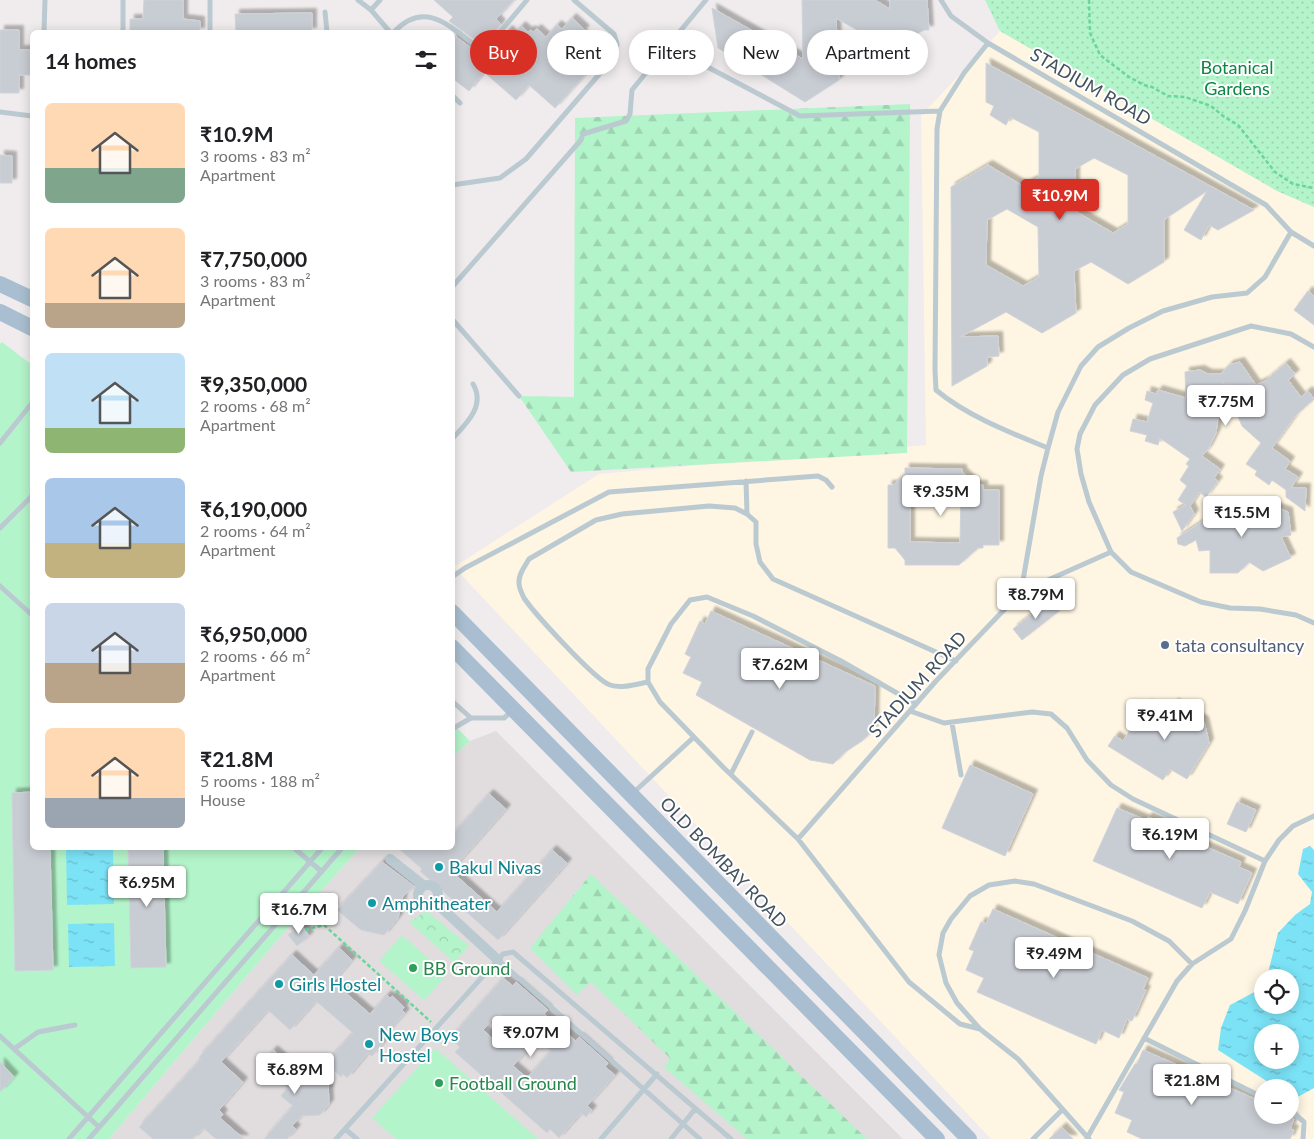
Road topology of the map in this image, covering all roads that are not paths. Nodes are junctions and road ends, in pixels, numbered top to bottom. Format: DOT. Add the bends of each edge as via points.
graph roads {
  1 [pos="45,0"];
  2 [pos="123,0"];
  3 [pos="210,0"];
  4 [pos="358,0"];
  5 [pos="380,0"];
  6 [pos="527,0"];
  7 [pos="574,0"];
  8 [pos="706,0"];
  9 [pos="941,0"];
  10 [pos="371,10"];
  11 [pos="326,12"];
  12 [pos="44,30"];
  13 [pos="123,30"];
  14 [pos="210,30"];
  15 [pos="327,30"];
  16 [pos="390,30"];
  17 [pos="394,30"];
  18 [pos="681,30"];
  19 [pos="988,42"];
  20 [pos="714,70"];
  21 [pos="644,75"];
  22 [pos="455,98"];
  23 [pos="460,103"];
  24 [pos="940,111"];
  25 [pos="0,112"];
  26 [pos="30,116"];
  27 [pos="455,185"];
  28 [pos="1291,232"];
  29 [pos="1314,246"];
  30 [pos="0,284"];
  31 [pos="455,284"];
  32 [pos="30,298"];
  33 [pos="0,312"];
  34 [pos="455,322"];
  35 [pos="30,327"];
  36 [pos="1314,347"];
  37 [pos="473,384"];
  38 [pos="519,396"];
  39 [pos="30,406"];
  40 [pos="455,435"];
  41 [pos="0,443"];
  42 [pos="1048,448"];
  43 [pos="746,481"];
  44 [pos="832,487"];
  45 [pos="30,498"];
  46 [pos="747,514"];
  47 [pos="0,528"];
  48 [pos="1111,552"];
  49 [pos="455,575"];
  50 [pos="0,586"];
  51 [pos="1021,592"];
  52 [pos="30,613"];
  53 [pos="455,615"];
  54 [pos="1314,623"];
  55 [pos="455,650"];
  56 [pos="496,657"];
  57 [pos="956,661"];
  58 [pos="479,673"];
  59 [pos="648,682"];
  60 [pos="455,704"];
  61 [pos="916,704"];
  62 [pos="514,710"];
  63 [pos="910,711"];
  64 [pos="472,718"];
  65 [pos="952,723"];
  66 [pos="455,727"];
  67 [pos="752,732"];
  68 [pos="694,737"];
  69 [pos="731,774"];
  70 [pos="961,775"];
  71 [pos="631,795"];
  72 [pos="1314,816"];
  73 [pos="798,839"];
  74 [pos="296,850"];
  75 [pos="320,850"];
  76 [pos="340,850"];
  77 [pos="390,859"];
  78 [pos="310,861"];
  79 [pos="1265,861"];
  80 [pos="321,872"];
  81 [pos="424,886"];
  82 [pos="435,902"];
  83 [pos="498,960"];
  84 [pos="1192,964"];
  85 [pos="75,1025"];
  86 [pos="980,1029"];
  87 [pos="0,1036"];
  88 [pos="1144,1038"];
  89 [pos="14,1049"];
  90 [pos="657,1074"];
  91 [pos="644,1090"];
  92 [pos="1254,1093"];
  93 [pos="695,1108"];
  94 [pos="1062,1110"];
  95 [pos="88,1117"];
  96 [pos="1299,1118"];
  97 [pos="683,1124"];
  98 [pos="99,1127"];
  99 [pos="345,1130"];
  100 [pos="1088,1138"];
  101 [pos="69,1139"];
  102 [pos="89,1139"];
  103 [pos="336,1139"];
  104 [pos="357,1139"];
  105 [pos="601,1139"];
  106 [pos="671,1139"];
  107 [pos="700,1139"];
  108 [pos="731,1139"];
  109 [pos="937,1139"];
  110 [pos="969,1139"];
  111 [pos="1033,1139"];
  112 [pos="1303,1139"];
  1 -- 12 [label="lane"];
  2 -- 13 [label="lane"];
  3 -- 14 [label="lane"];
  4 -- 10 [label="lane"];
  5 -- 10 [label="lane"];
  6 -- 17 [label="lane" via="484,47 476,47 438,16 428,14 414,15"];
  7 -- 27 [label="lane" via="614,34 617,44 615,56 526,159 500,178"];
  8 -- 18 [label="lane"];
  9 -- 19 [label="lane, STADIUM ROAD" via="950,16"];
  10 -- 16 [label="lane"];
  11 -- 15 [label="lane"];
  19 -- 24 [label="lane"];
  19 -- 28 [label="lane, STADIUM ROAD" via="1266,205"];
  20 -- 24 [label="lane" via="800,116"];
  21 -- 31 [label="lane" via="632,90 630,114 626,121 583,134"];
  22 -- 23 [label="lane"];
  24 -- 42 [label="lane" via="936,190 936,390 950,402"];
  25 -- 26 [label="lane"];
  28 -- 29 [label="lane, STADIUM ROAD"];
  28 -- 42 [label="lane" via="1265,277 1248,293 1212,297 1163,311 1098,347 1081,366 1058,412"];
  30 -- 32 [label="main road"];
  33 -- 35 [label="main road"];
  34 -- 38 [label="lane"];
  36 -- 48 [label="lane" via="1291,334 1251,326 1150,359 1123,375 1095,405 1080,434 1077,449 1089,502"];
  37 -- 40 [label="lane" via="478,398 476,409"];
  39 -- 41 [label="lane"];
  42 -- 51 [label="lane"];
  43 -- 44 [label="lane" via="818,476"];
  43 -- 46 [label="lane"];
  43 -- 49 [label="lane" via="609,492"];
  45 -- 47 [label="lane"];
  46 -- 57 [label="lane" via="756,522 760,562 773,579"];
  46 -- 59 [label="lane" via="735,508 709,506 646,511 596,520 529,559 523,569 519,583 524,597 595,675 610,685"];
  48 -- 51 [label="lane"];
  48 -- 54 [label="lane" via="1131,572 1201,602 1296,615"];
  50 -- 52 [label="lane"];
  51 -- 57 [label="lane, STADIUM ROAD"];
  53 -- 56 [label="main road, OLD BOMBAY ROAD"];
  55 -- 58 [label="main road"];
  56 -- 58 [label="main road"];
  56 -- 71 [label="main road, OLD BOMBAY ROAD"];
  57 -- 61 [label="lane, STADIUM ROAD"];
  58 -- 62 [label="main road"];
  59 -- 61 [label="lane" via="648,669 671,624 690,600 707,597 753,616 841,661"];
  59 -- 68 [label="lane" via="660,702"];
  60 -- 64 [label="lane"];
  61 -- 63 [label="lane, STADIUM ROAD"];
  62 -- 64 [label="lane" via="504,718"];
  62 -- 109 [label="main road"];
  63 -- 65 [label="lane"];
  63 -- 73 [label="lane, STADIUM ROAD"];
  64 -- 66 [label="lane"];
  65 -- 70 [label="lane"];
  65 -- 79 [label="lane" via="1032,712 1051,714 1067,728 1087,760 1111,785 1133,799"];
  67 -- 69 [label="lane"];
  68 -- 69 [label="lane"];
  68 -- 71 [label="lane"];
  69 -- 73 [label="lane"];
  71 -- 110 [label="main road, OLD BOMBAY ROAD"];
  72 -- 79 [label="lane" via="1292,826"];
  73 -- 86 [label="lane" via="909,982 960,1024"];
  74 -- 78 [label="lane"];
  75 -- 78 [label="lane"];
  76 -- 80 [label="lane"];
  77 -- 81 [label="street"];
  78 -- 80 [label="lane"];
  78 -- 95 [label="lane"];
  79 -- 84 [label="lane" via="1231,939"];
  80 -- 98 [label="lane"];
  81 -- 82 [label="street" via="436,890"];
  81 -- 82 [label="street" via="419,890 419,900 426,905"];
  82 -- 83 [label="street"];
  83 -- 90 [label="lane" via="503,954 513,952"];
  83 -- 91 [label="lane"];
  83 -- 99 [label="lane"];
  84 -- 86 [label="lane" via="1168,940 1086,902 1034,884 1015,881 989,885 970,896 951,919 943,933 939,955 946,983"];
  84 -- 88 [label="lane" via="1169,994"];
  85 -- 89 [label="lane" via="38,1032"];
  86 -- 94 [label="lane" via="1018,1059"];
  87 -- 89 [label="lane"];
  88 -- 92 [label="lane"];
  88 -- 100 [label="lane"];
  89 -- 95 [label="lane"];
  90 -- 91 [label="lane"];
  90 -- 93 [label="lane"];
  91 -- 97 [label="lane"];
  91 -- 105 [label="lane"];
  93 -- 97 [label="lane"];
  93 -- 108 [label="lane"];
  94 -- 100 [label="lane"];
  94 -- 111 [label="lane"];
  95 -- 98 [label="lane"];
  95 -- 101 [label="lane"];
  96 -- 112 [label="lane" via="1304,1122"];
  97 -- 106 [label="lane"];
  97 -- 107 [label="lane"];
  98 -- 102 [label="lane"];
  99 -- 103 [label="lane"];
  99 -- 104 [label="lane"];
}
